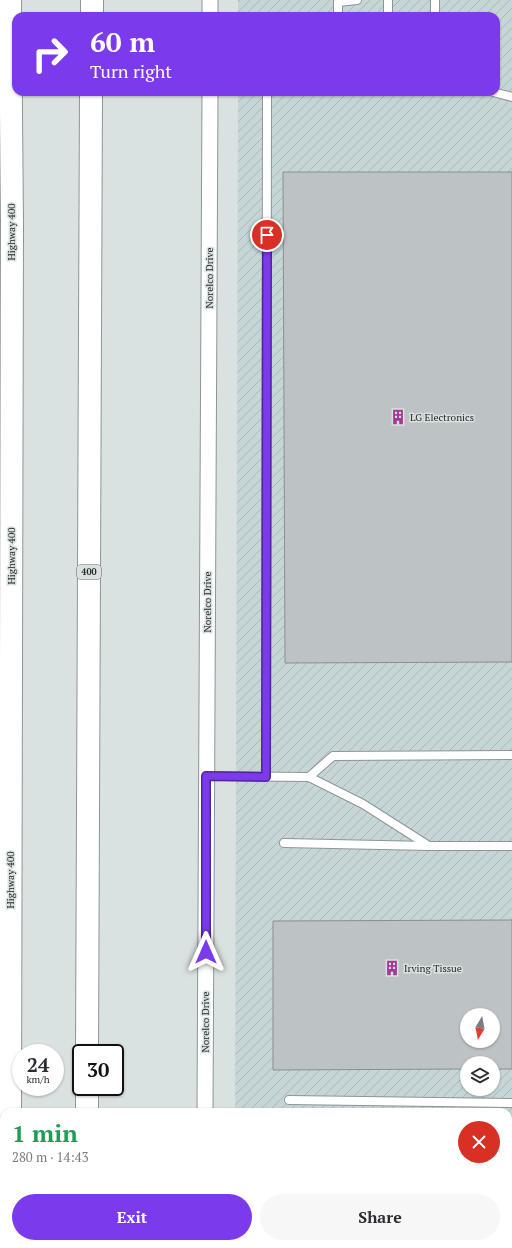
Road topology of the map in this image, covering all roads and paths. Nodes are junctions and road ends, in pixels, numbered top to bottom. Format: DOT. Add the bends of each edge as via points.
graph roads {
  1 [pos="10,0"];
  2 [pos="92,0"];
  3 [pos="210,0"];
  4 [pos="357,0"];
  5 [pos="388,0"];
  6 [pos="435,0"];
  7 [pos="92,12"];
  8 [pos="210,12"];
  9 [pos="338,12"];
  10 [pos="388,12"];
  11 [pos="434,12"];
  12 [pos="500,94"];
  13 [pos="91,96"];
  14 [pos="210,96"];
  15 [pos="267,96"];
  16 [pos="512,97"];
  17 [pos="512,755"];
  18 [pos="206,776"];
  19 [pos="266,777"];
  20 [pos="309,777"];
  21 [pos="284,843"];
  22 [pos="430,846"];
  23 [pos="512,846"];
  24 [pos="87,1044"];
  25 [pos="87,1096"];
  26 [pos="289,1100"];
  27 [pos="512,1103"];
  28 [pos="10,1108"];
  29 [pos="87,1108"];
  30 [pos="205,1108"];
  1 -- 28 [label="highway, Highway 400"];
  2 -- 7 [label="highway"];
  3 -- 8 [label="street"];
  4 -- 9 [label="lane" via="338,2"];
  5 -- 10 [label="lane"];
  6 -- 11 [label="lane"];
  12 -- 16 [label="lane"];
  13 -- 24 [label="highway, 400"];
  14 -- 18 [label="street, Norelco Drive"];
  15 -- 19 [label="lane"];
  17 -- 20 [label="lane" via="333,756"];
  18 -- 19 [label="lane"];
  18 -- 30 [label="street, Norelco Drive"];
  19 -- 20 [label="lane"];
  20 -- 22 [label="lane" via="363,804"];
  21 -- 22 [label="lane"];
  22 -- 23 [label="lane"];
  25 -- 29 [label="highway"];
  26 -- 27 [label="lane"];
}
